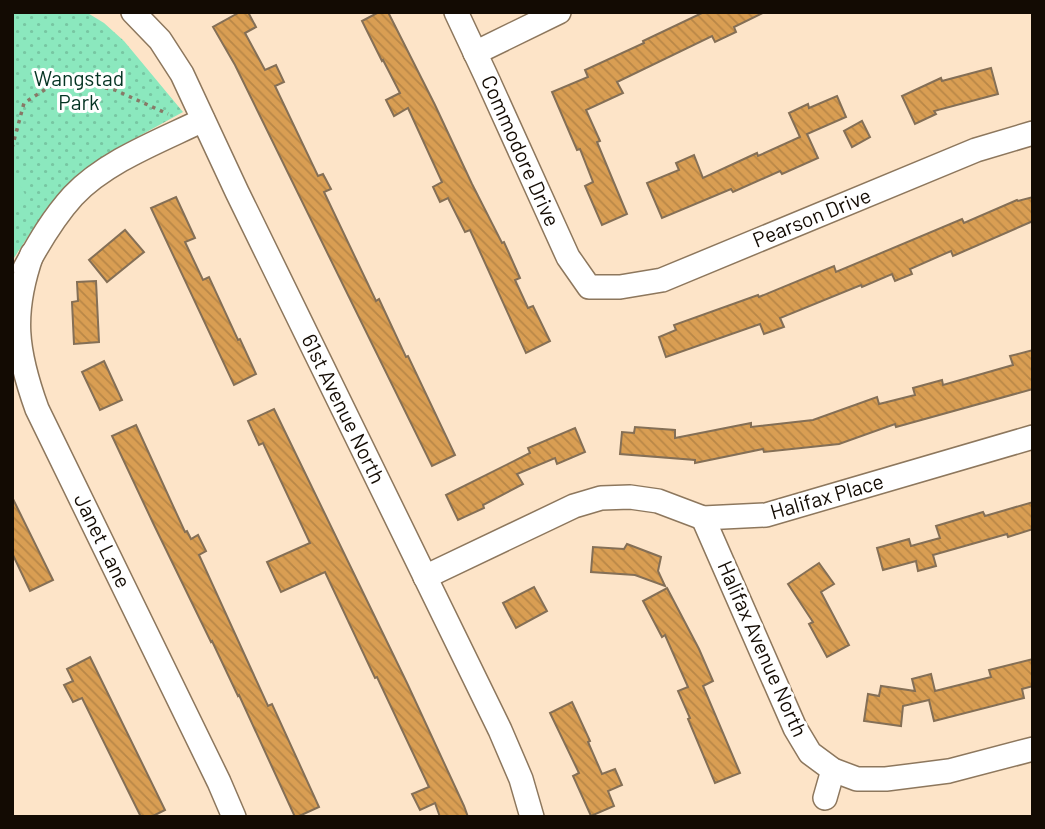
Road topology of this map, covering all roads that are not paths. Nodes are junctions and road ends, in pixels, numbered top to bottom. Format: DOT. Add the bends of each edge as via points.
graph roads {
  1 [pos="133,12"];
  2 [pos="456,12"];
  3 [pos="559,12"];
  4 [pos="475,53"];
  5 [pos="203,120"];
  6 [pos="1033,133"];
  7 [pos="32,254"];
  8 [pos="12,284"];
  9 [pos="589,286"];
  10 [pos="1033,437"];
  11 [pos="703,518"];
  12 [pos="425,577"];
  13 [pos="1033,750"];
  14 [pos="833,771"];
  15 [pos="825,798"];
  16 [pos="234,817"];
  17 [pos="532,817"];
  1 -- 5 [label="street, 61st Avenue North" via="160,40"];
  2 -- 4 [label="street, Commodore Drive"];
  3 -- 4 [label="street"];
  4 -- 9 [label="street, Commodore Drive" via="568,257"];
  5 -- 7 [label="street" via="102,172 51,222"];
  5 -- 12 [label="street, 61st Avenue North"];
  6 -- 9 [label="street, Pearson Drive" via="976,150 662,280 620,287"];
  7 -- 8 [label="street"];
  7 -- 16 [label="street, Janet Lane" via="19,306 25,376"];
  10 -- 11 [label="street, Halifax Place" via="766,515"];
  11 -- 12 [label="street, Halifax Place" via="658,501 601,498 574,506"];
  11 -- 14 [label="street, Halifax Avenue North" via="794,728 810,753"];
  12 -- 17 [label="street, 61st Avenue North" via="500,730"];
  13 -- 14 [label="street, Halifax Avenue North" via="949,771 886,779 857,779"];
  14 -- 15 [label="street"];
}
